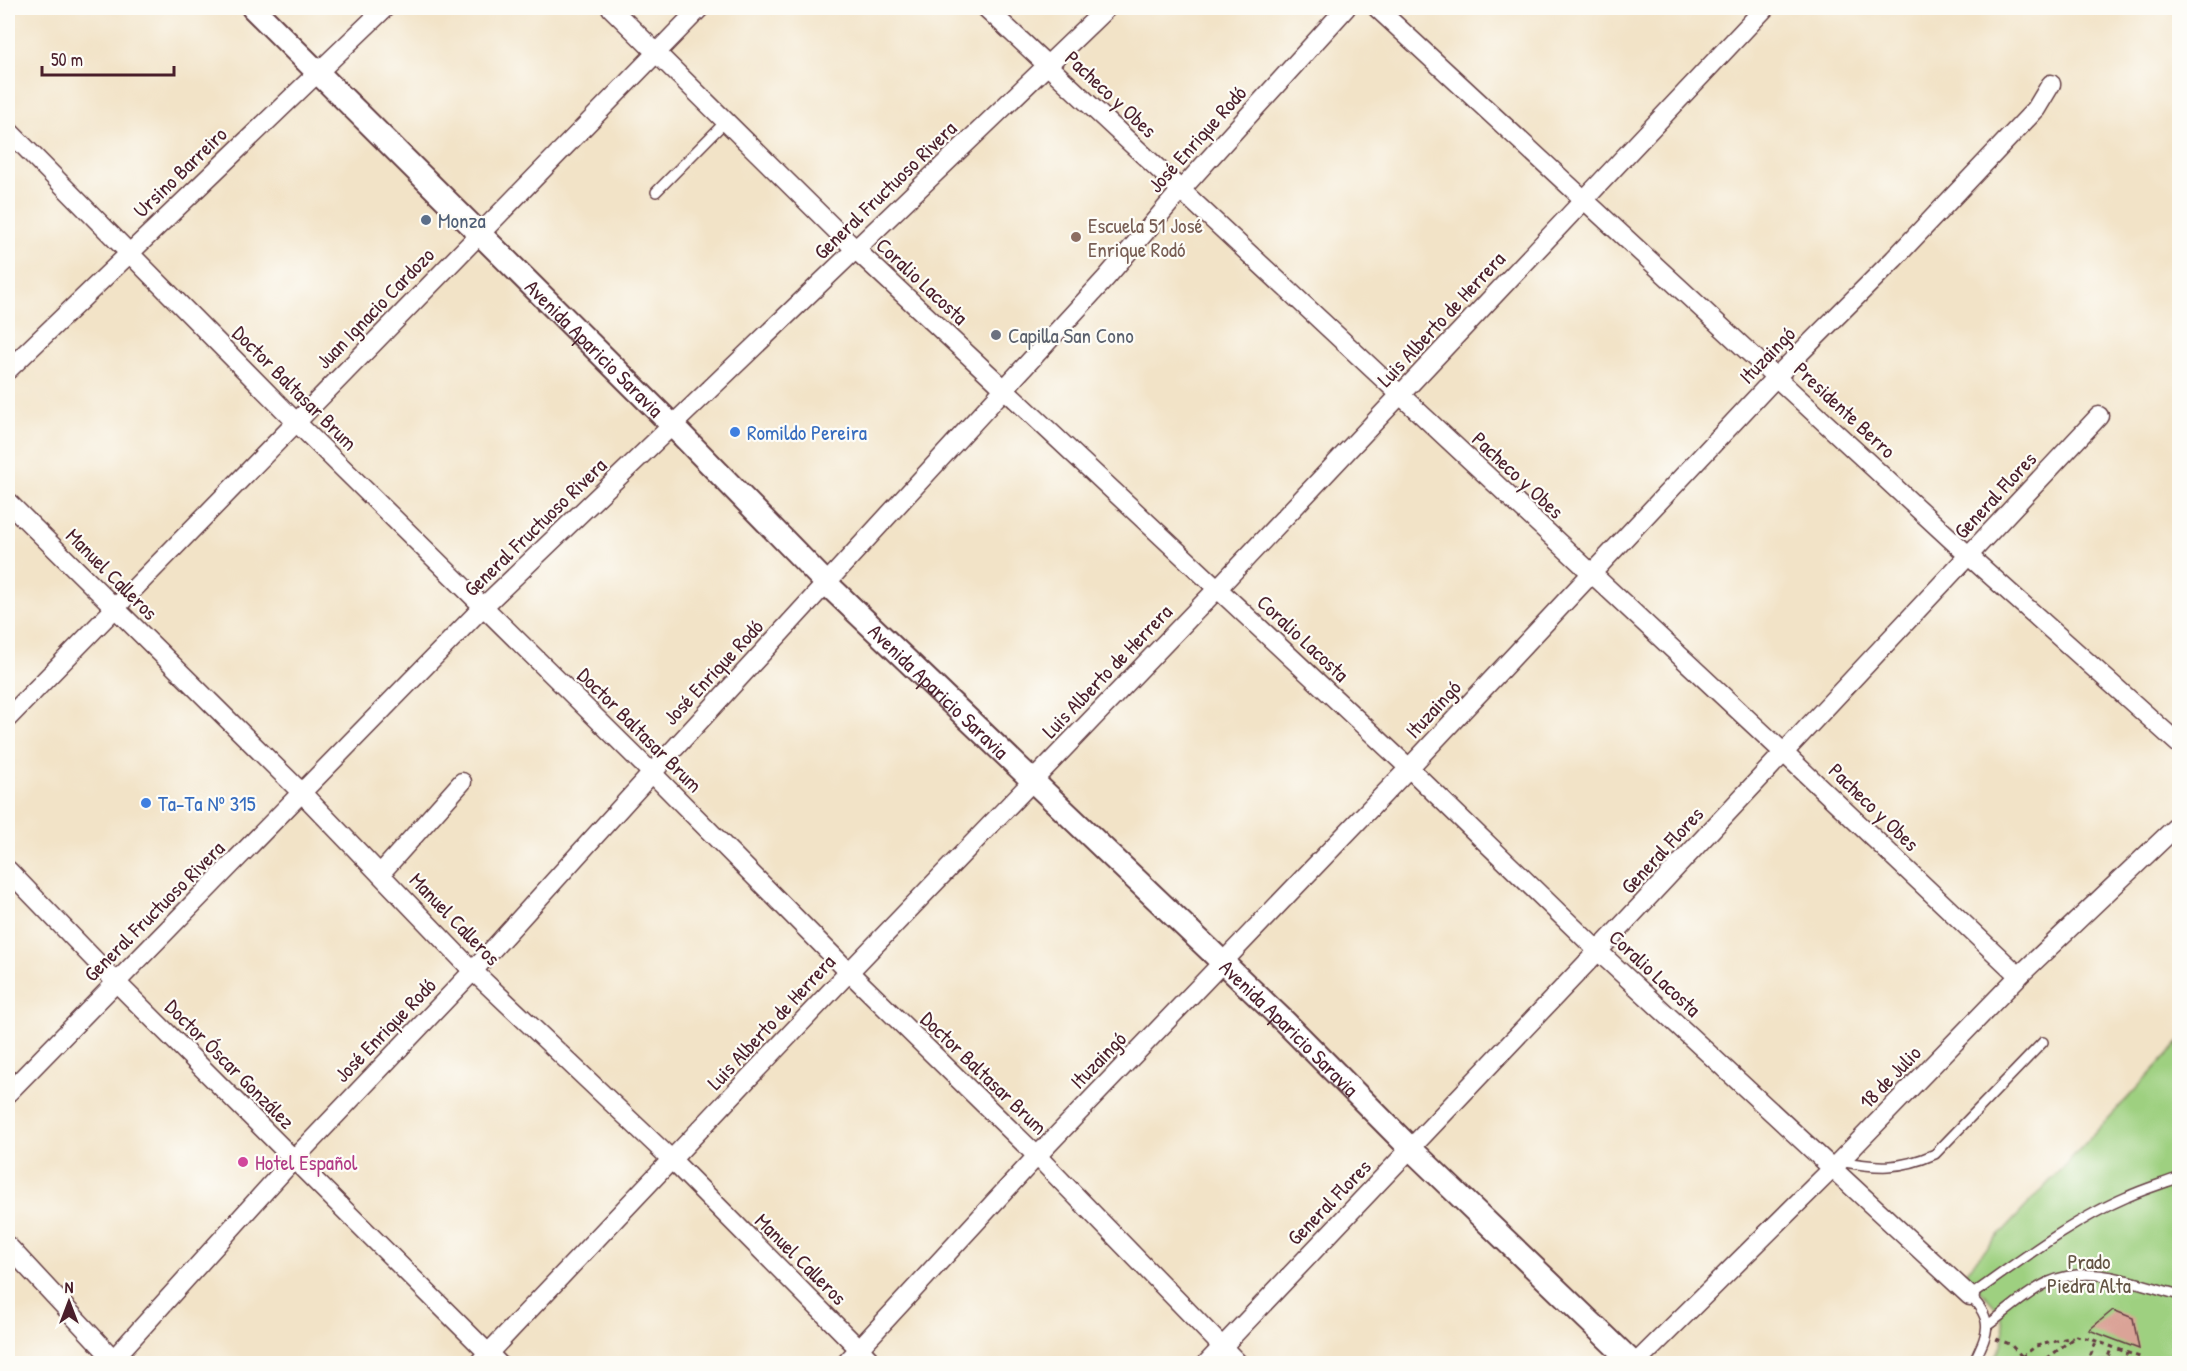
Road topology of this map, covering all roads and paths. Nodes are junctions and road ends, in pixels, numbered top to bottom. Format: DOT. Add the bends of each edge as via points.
graph roads {
  1 [pos="254,8"];
  2 [pos="385,8"];
  3 [pos="611,8"];
  4 [pos="700,8"];
  5 [pos="986,8"];
  6 [pos="1107,8"];
  7 [pos="1346,8"];
  8 [pos="1377,8"];
  9 [pos="1765,8"];
  10 [pos="657,52"];
  11 [pos="1047,66"];
  12 [pos="318,71"];
  13 [pos="2051,84"];
  14 [pos="726,122"];
  15 [pos="8,130"];
  16 [pos="1181,190"];
  17 [pos="656,192"];
  18 [pos="1585,199"];
  19 [pos="479,234"];
  20 [pos="855,249"];
  21 [pos="128,253"];
  22 [pos="8,370"];
  23 [pos="1776,377"];
  24 [pos="1004,389"];
  25 [pos="1400,395"];
  26 [pos="2099,416"];
  27 [pos="296,422"];
  28 [pos="673,426"];
  29 [pos="8,502"];
  30 [pos="1969,556"];
  31 [pos="1591,573"];
  32 [pos="826,583"];
  33 [pos="1218,588"];
  34 [pos="483,607"];
  35 [pos="115,608"];
  36 [pos="8,718"];
  37 [pos="2180,745"];
  38 [pos="1784,753"];
  39 [pos="1409,768"];
  40 [pos="652,773"];
  41 [pos="462,782"];
  42 [pos="1033,782"];
  43 [pos="302,793"];
  44 [pos="2180,823"];
  45 [pos="8,870"];
  46 [pos="380,874"];
  47 [pos="1598,951"];
  48 [pos="1222,963"];
  49 [pos="473,971"];
  50 [pos="849,972"];
  51 [pos="2019,976"];
  52 [pos="116,982"];
  53 [pos="2043,1042"];
  54 [pos="8,1093"];
  55 [pos="1411,1149"];
  56 [pos="1037,1156"];
  57 [pos="294,1159"];
  58 [pos="672,1160"];
  59 [pos="1835,1165"];
  60 [pos="2180,1177"];
  61 [pos="8,1246"];
  62 [pos="2180,1295"];
  63 [pos="1970,1296"];
  64 [pos="1988,1325"];
  65 [pos="1986,1336"];
  66 [pos="2076,1336"];
  67 [pos="2096,1341"];
  68 [pos="1222,1346"];
  69 [pos="2112,1347"];
  70 [pos="859,1349"];
  71 [pos="2127,1353"];
  72 [pos="2022,1357"];
  73 [pos="489,1360"];
  74 [pos="114,1362"];
  75 [pos="845,1364"];
  76 [pos="873,1364"];
  77 [pos="1206,1364"];
  78 [pos="1239,1364"];
  79 [pos="1634,1364"];
  80 [pos="1973,1364"];
  81 [pos="2029,1364"];
  82 [pos="2040,1364"];
  83 [pos="2087,1364"];
  84 [pos="2105,1364"];
  85 [pos="2123,1364"];
  86 [pos="2143,1364"];
  1 -- 12 [label="street, Avenida Aparicio Saravia"];
  2 -- 12 [label="street, Ursino Barreiro"];
  3 -- 10 [label="street, Coralio Lacosta"];
  4 -- 10 [label="street, Juan Ignacio Cardozo"];
  5 -- 11 [label="street, Pacheco y Obes"];
  6 -- 11 [label="street, General Fructuoso Rivera"];
  7 -- 16 [label="street, José Enrique Rodó"];
  8 -- 18 [label="street, Presidente Berro"];
  9 -- 18 [label="street, Luis Alberto de Herrera"];
  10 -- 14 [label="street, Coralio Lacosta"];
  10 -- 19 [label="street, Juan Ignacio Cardozo"];
  11 -- 16 [label="street, Pacheco y Obes"];
  11 -- 20 [label="street, General Fructuoso Rivera"];
  12 -- 19 [label="street, Avenida Aparicio Saravia"];
  12 -- 21 [label="street, Ursino Barreiro"];
  13 -- 23 [label="street, Ituzaingó" via="2036,109"];
  14 -- 17 [label="lane"];
  14 -- 20 [label="street, Coralio Lacosta"];
  15 -- 21 [label="street, Doctor Baltasar Brum"];
  16 -- 24 [label="street, José Enrique Rodó"];
  16 -- 25 [label="street, Pacheco y Obes"];
  18 -- 23 [label="street, Presidente Berro"];
  18 -- 25 [label="street, Luis Alberto de Herrera"];
  19 -- 27 [label="street, Juan Ignacio Cardozo"];
  19 -- 28 [label="street, Avenida Aparicio Saravia"];
  20 -- 24 [label="street, Coralio Lacosta"];
  20 -- 28 [label="street, General Fructuoso Rivera"];
  21 -- 22 [label="street, Ursino Barreiro"];
  21 -- 27 [label="street, Doctor Baltasar Brum"];
  23 -- 30 [label="street, Presidente Berro"];
  23 -- 31 [label="street, Ituzaingó"];
  24 -- 32 [label="street, José Enrique Rodó"];
  24 -- 33 [label="street, Coralio Lacosta"];
  25 -- 31 [label="street, Pacheco y Obes"];
  25 -- 33 [label="street, Luis Alberto de Herrera"];
  26 -- 30 [label="street, General Flores"];
  27 -- 34 [label="street, Doctor Baltasar Brum"];
  27 -- 35 [label="street, Juan Ignacio Cardozo"];
  28 -- 32 [label="street, Avenida Aparicio Saravia"];
  28 -- 34 [label="street, General Fructuoso Rivera"];
  29 -- 35 [label="street, Manuel Calleros"];
  30 -- 37 [label="street, Presidente Berro"];
  30 -- 38 [label="street, General Flores"];
  31 -- 38 [label="street, Pacheco y Obes"];
  31 -- 39 [label="street, Ituzaingó"];
  32 -- 40 [label="street, José Enrique Rodó"];
  32 -- 42 [label="street, Avenida Aparicio Saravia"];
  33 -- 39 [label="street, Coralio Lacosta"];
  33 -- 42 [label="street, Luis Alberto de Herrera"];
  34 -- 40 [label="street, Doctor Baltasar Brum"];
  34 -- 43 [label="street, General Fructuoso Rivera"];
  35 -- 36 [label="street, Juan Ignacio Cardozo"];
  35 -- 43 [label="street, Manuel Calleros"];
  38 -- 47 [label="street, General Flores"];
  38 -- 51 [label="street, Pacheco y Obes"];
  39 -- 47 [label="street, Coralio Lacosta"];
  39 -- 48 [label="street, Ituzaingó"];
  40 -- 49 [label="street, José Enrique Rodó"];
  40 -- 50 [label="street, Doctor Baltasar Brum"];
  41 -- 46 [label="street"];
  42 -- 48 [label="street, Avenida Aparicio Saravia"];
  42 -- 50 [label="street, Luis Alberto de Herrera"];
  43 -- 46 [label="street, Manuel Calleros"];
  43 -- 52 [label="street, General Fructuoso Rivera"];
  44 -- 51 [label="street, 18 de Julio"];
  45 -- 52 [label="street, Doctor Óscar González"];
  46 -- 49 [label="street, Manuel Calleros"];
  47 -- 55 [label="street, General Flores"];
  47 -- 59 [label="street, Coralio Lacosta"];
  48 -- 55 [label="street, Avenida Aparicio Saravia"];
  48 -- 56 [label="street, Ituzaingó"];
  49 -- 57 [label="street, José Enrique Rodó"];
  49 -- 58 [label="street, Manuel Calleros"];
  50 -- 56 [label="street, Doctor Baltasar Brum"];
  50 -- 58 [label="street, Luis Alberto de Herrera"];
  51 -- 59 [label="street, 18 de Julio"];
  52 -- 54 [label="street, General Fructuoso Rivera"];
  52 -- 57 [label="street, Doctor Óscar González"];
  53 -- 59 [label="lane" via="1935,1154 1916,1162 1875,1168"];
  55 -- 68 [label="street, General Flores"];
  55 -- 79 [label="street, Avenida Aparicio Saravia"];
  56 -- 68 [label="street, Doctor Baltasar Brum"];
  56 -- 70 [label="street, Ituzaingó"];
  57 -- 73 [label="street, Doctor Óscar González"];
  57 -- 74 [label="street, José Enrique Rodó"];
  58 -- 70 [label="street, Manuel Calleros"];
  58 -- 73 [label="street, Luis Alberto de Herrera"];
  59 -- 63 [label="street, Coralio Lacosta"];
  59 -- 79 [label="street, 18 de Julio"];
  60 -- 63 [label="lane" via="2126,1197 2081,1222"];
  61 -- 74 [label="street"];
  62 -- 64 [label="lane" via="2117,1277 2071,1275 2048,1282"];
  63 -- 64 [label="lane" via="1985,1314"];
  64 -- 65 [label="lane"];
  65 -- 72 [label="path" via="2005,1341"];
  65 -- 80 [label="lane"];
  66 -- 67 [label="path"];
  66 -- 72 [label="path" via="2036,1346"];
  66 -- 82 [label="path"];
  67 -- 69 [label="path"];
  67 -- 83 [label="path"];
  68 -- 77 [label="street, General Flores"];
  68 -- 78 [label="street, Doctor Baltasar Brum"];
  69 -- 71 [label="path"];
  69 -- 84 [label="path"];
  70 -- 75 [label="street, Ituzaingó"];
  70 -- 76 [label="street, Manuel Calleros"];
  71 -- 85 [label="path"];
  71 -- 86 [label="path" via="2142,1358"];
  72 -- 81 [label="path"];
}
